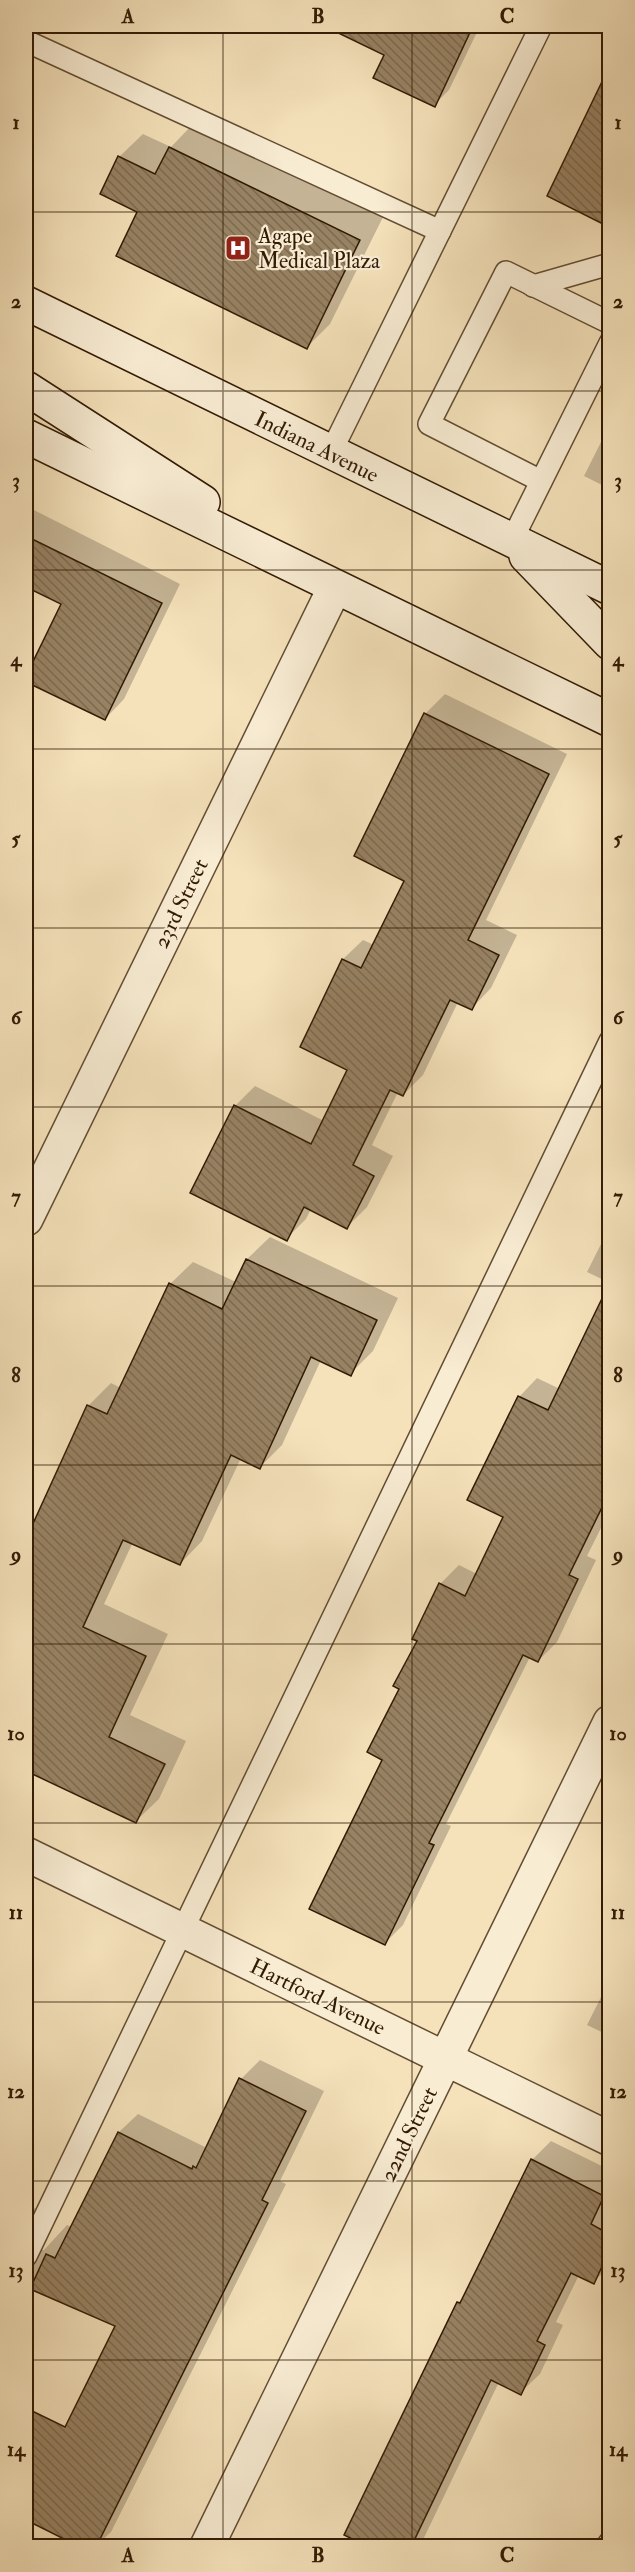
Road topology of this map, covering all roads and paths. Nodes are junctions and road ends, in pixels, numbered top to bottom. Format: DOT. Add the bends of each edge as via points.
graph roads {
  1 [pos="541,26"];
  2 [pos="26,41"];
  3 [pos="440,231"];
  4 [pos="609,264"];
  5 [pos="533,286"];
  6 [pos="26,303"];
  7 [pos="609,322"];
  8 [pos="609,343"];
  9 [pos="26,388"];
  10 [pos="26,436"];
  11 [pos="331,452"];
  12 [pos="541,481"];
  13 [pos="512,540"];
  14 [pos="335,587"];
  15 [pos="609,588"];
  16 [pos="609,644"];
  17 [pos="609,720"];
  18 [pos="609,1041"];
  19 [pos="26,1219"];
  20 [pos="609,1722"];
  21 [pos="26,1854"];
  22 [pos="182,1931"];
  23 [pos="445,2059"];
  24 [pos="609,2139"];
  25 [pos="26,2256"];
  26 [pos="609,2542"];
  27 [pos="207,2547"];
  28 [pos="607,2547"];
  1 -- 3 [label="lane"];
  2 -- 3 [label="lane"];
  3 -- 11 [label="lane"];
  4 -- 5 [label="lane"];
  5 -- 7 [label="lane"];
  5 -- 12 [label="lane" via="506,272 429,424"];
  6 -- 11 [label="street, Indiana Avenue"];
  8 -- 12 [label="lane"];
  9 -- 14 [label="street"];
  10 -- 14 [label="street"];
  11 -- 13 [label="street, Indiana Avenue"];
  12 -- 13 [label="lane"];
  13 -- 15 [label="street, Indiana Avenue"];
  13 -- 16 [label="street"];
  14 -- 17 [label="street"];
  14 -- 19 [label="street, 23rd Street"];
  18 -- 22 [label="lane"];
  20 -- 23 [label="street, 22nd Street"];
  21 -- 22 [label="street, Hartford Avenue"];
  22 -- 23 [label="street, Hartford Avenue"];
  22 -- 25 [label="lane"];
  23 -- 24 [label="street, Hartford Avenue"];
  23 -- 27 [label="street, 22nd Street"];
  26 -- 28 [label="lane"];
}
